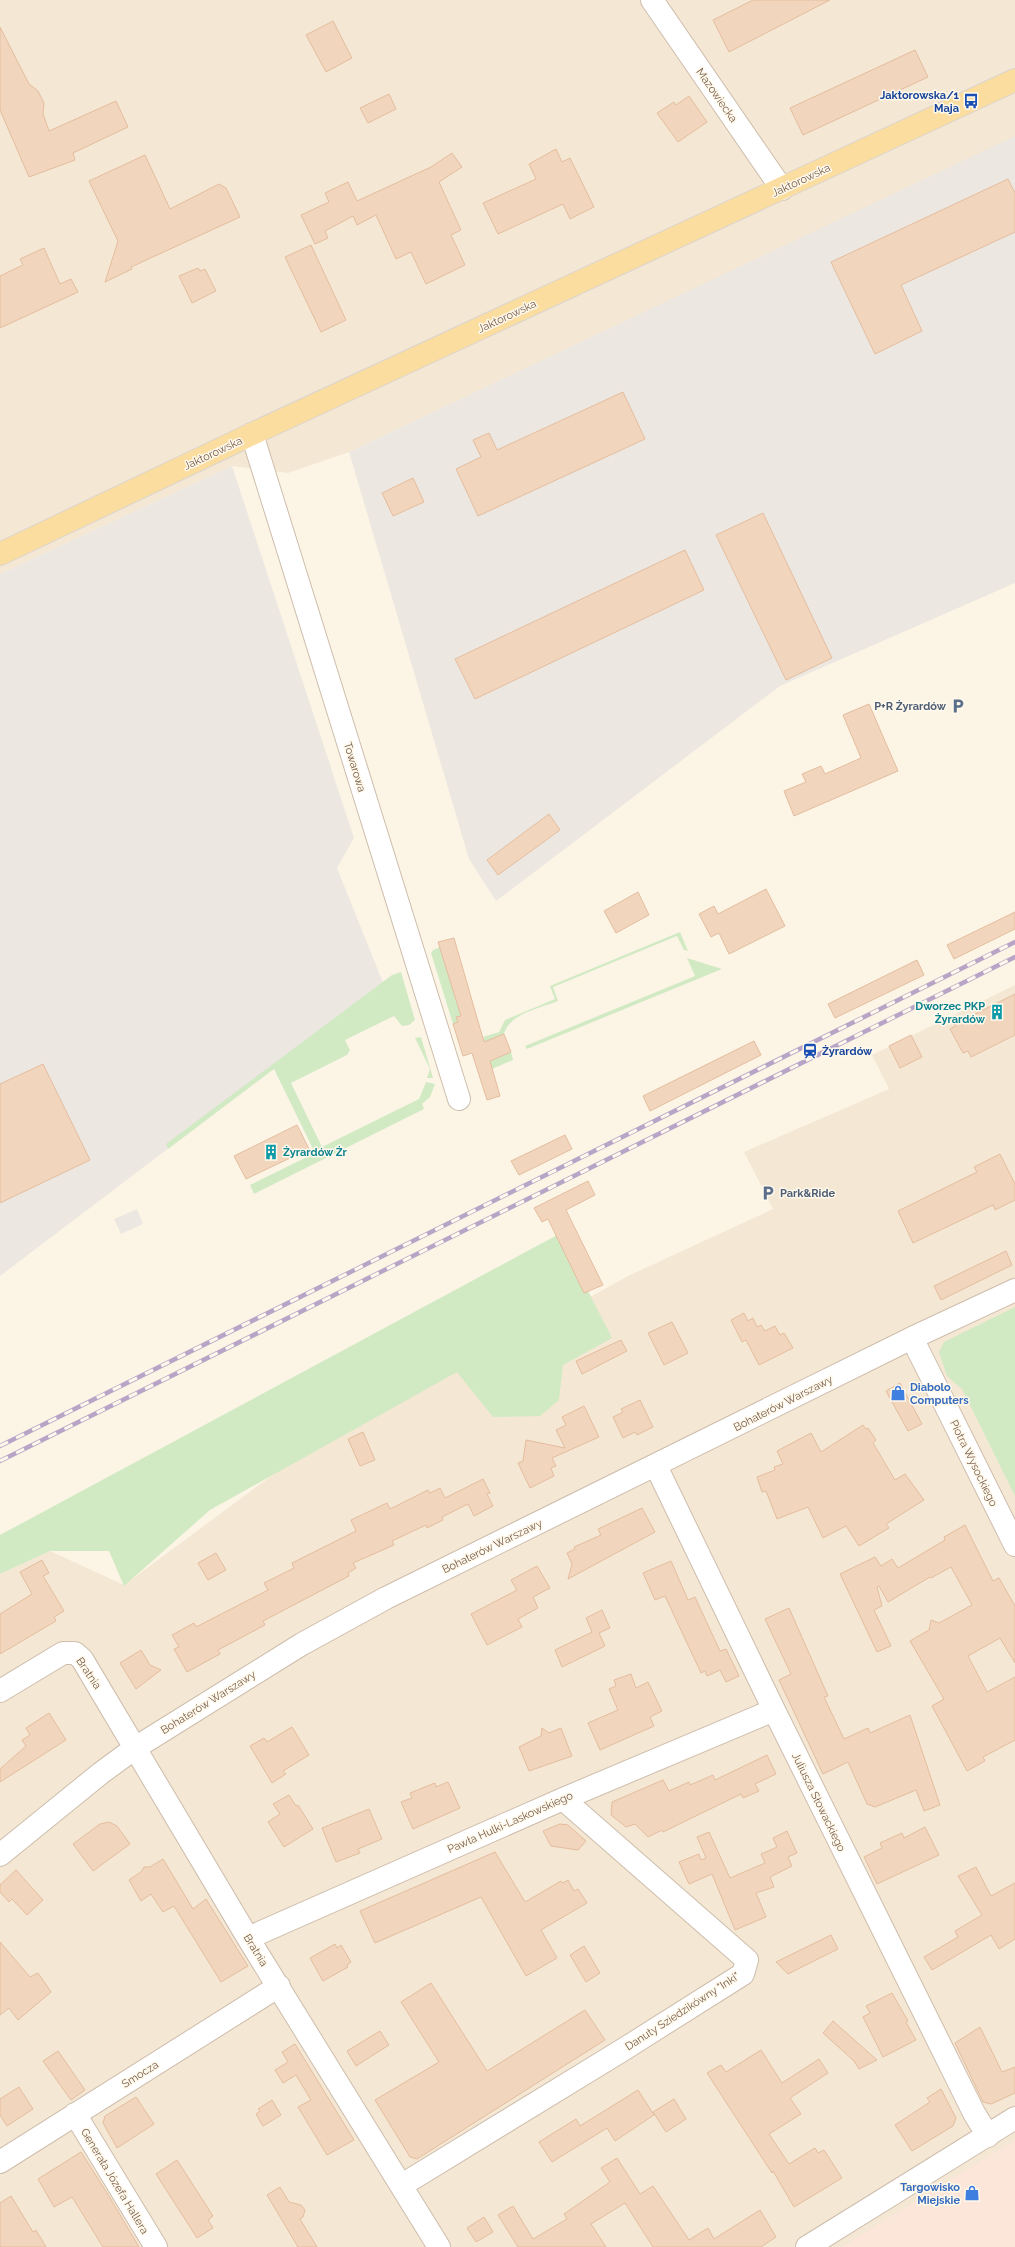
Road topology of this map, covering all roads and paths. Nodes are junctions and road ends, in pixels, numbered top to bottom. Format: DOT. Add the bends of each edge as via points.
graph roads {
  1 [pos="652,0"];
  2 [pos="1015,80"];
  3 [pos="782,189"];
  4 [pos="252,434"];
  5 [pos="0,554"];
  6 [pos="458,1100"];
  7 [pos="1015,1290"];
  8 [pos="912,1338"];
  9 [pos="656,1466"];
  10 [pos="1015,1545"];
  11 [pos="0,1691"];
  12 [pos="774,1710"];
  13 [pos="135,1748"];
  14 [pos="563,1799"];
  15 [pos="0,1855"];
  16 [pos="248,1938"];
  17 [pos="280,1986"];
  18 [pos="75,2114"];
  19 [pos="1015,2118"];
  20 [pos="988,2136"];
  21 [pos="0,2162"];
  22 [pos="402,2185"];
  23 [pos="156,2247"];
  24 [pos="439,2247"];
  25 [pos="807,2247"];
  1 -- 3 [label="street, Mazowiecka"];
  2 -- 3 [label="main road, Jaktorowska"];
  3 -- 4 [label="main road, Jaktorowska"];
  4 -- 5 [label="main road, Jaktorowska"];
  4 -- 6 [label="street, Towarowa"];
  7 -- 8 [label="street, Bohaterów Warszawy"];
  8 -- 9 [label="street, Bohaterów Warszawy"];
  8 -- 10 [label="street, Piotra Wysockiego"];
  9 -- 12 [label="street, Juliusza Słowackiego"];
  9 -- 13 [label="street, Bohaterów Warszawy" via="386,1598 302,1644"];
  11 -- 13 [label="street, Bratnia" via="64,1653 75,1653 82,1659"];
  12 -- 14 [label="street, Pawła Hulki-Laskowskiego"];
  12 -- 20 [label="street, Juliusza Słowackiego" via="974,2113"];
  13 -- 15 [label="street, Bohaterów Warszawy"];
  13 -- 16 [label="street, Bratnia"];
  14 -- 16 [label="street, Pawła Hulki-Laskowskiego"];
  14 -- 22 [label="street, Danuty Sziedzikówny \"Inki\"" via="747,1960 743,1974"];
  16 -- 17 [label="street, Bratnia"];
  17 -- 18 [label="street, Smocza"];
  17 -- 22 [label="street, Bratnia"];
  18 -- 21 [label="street, Smocza"];
  18 -- 23 [label="street, Generała Józefa Hallera"];
  19 -- 20 [label="street"];
  20 -- 25 [label="street"];
  22 -- 24 [label="street, Bratnia"];
}
